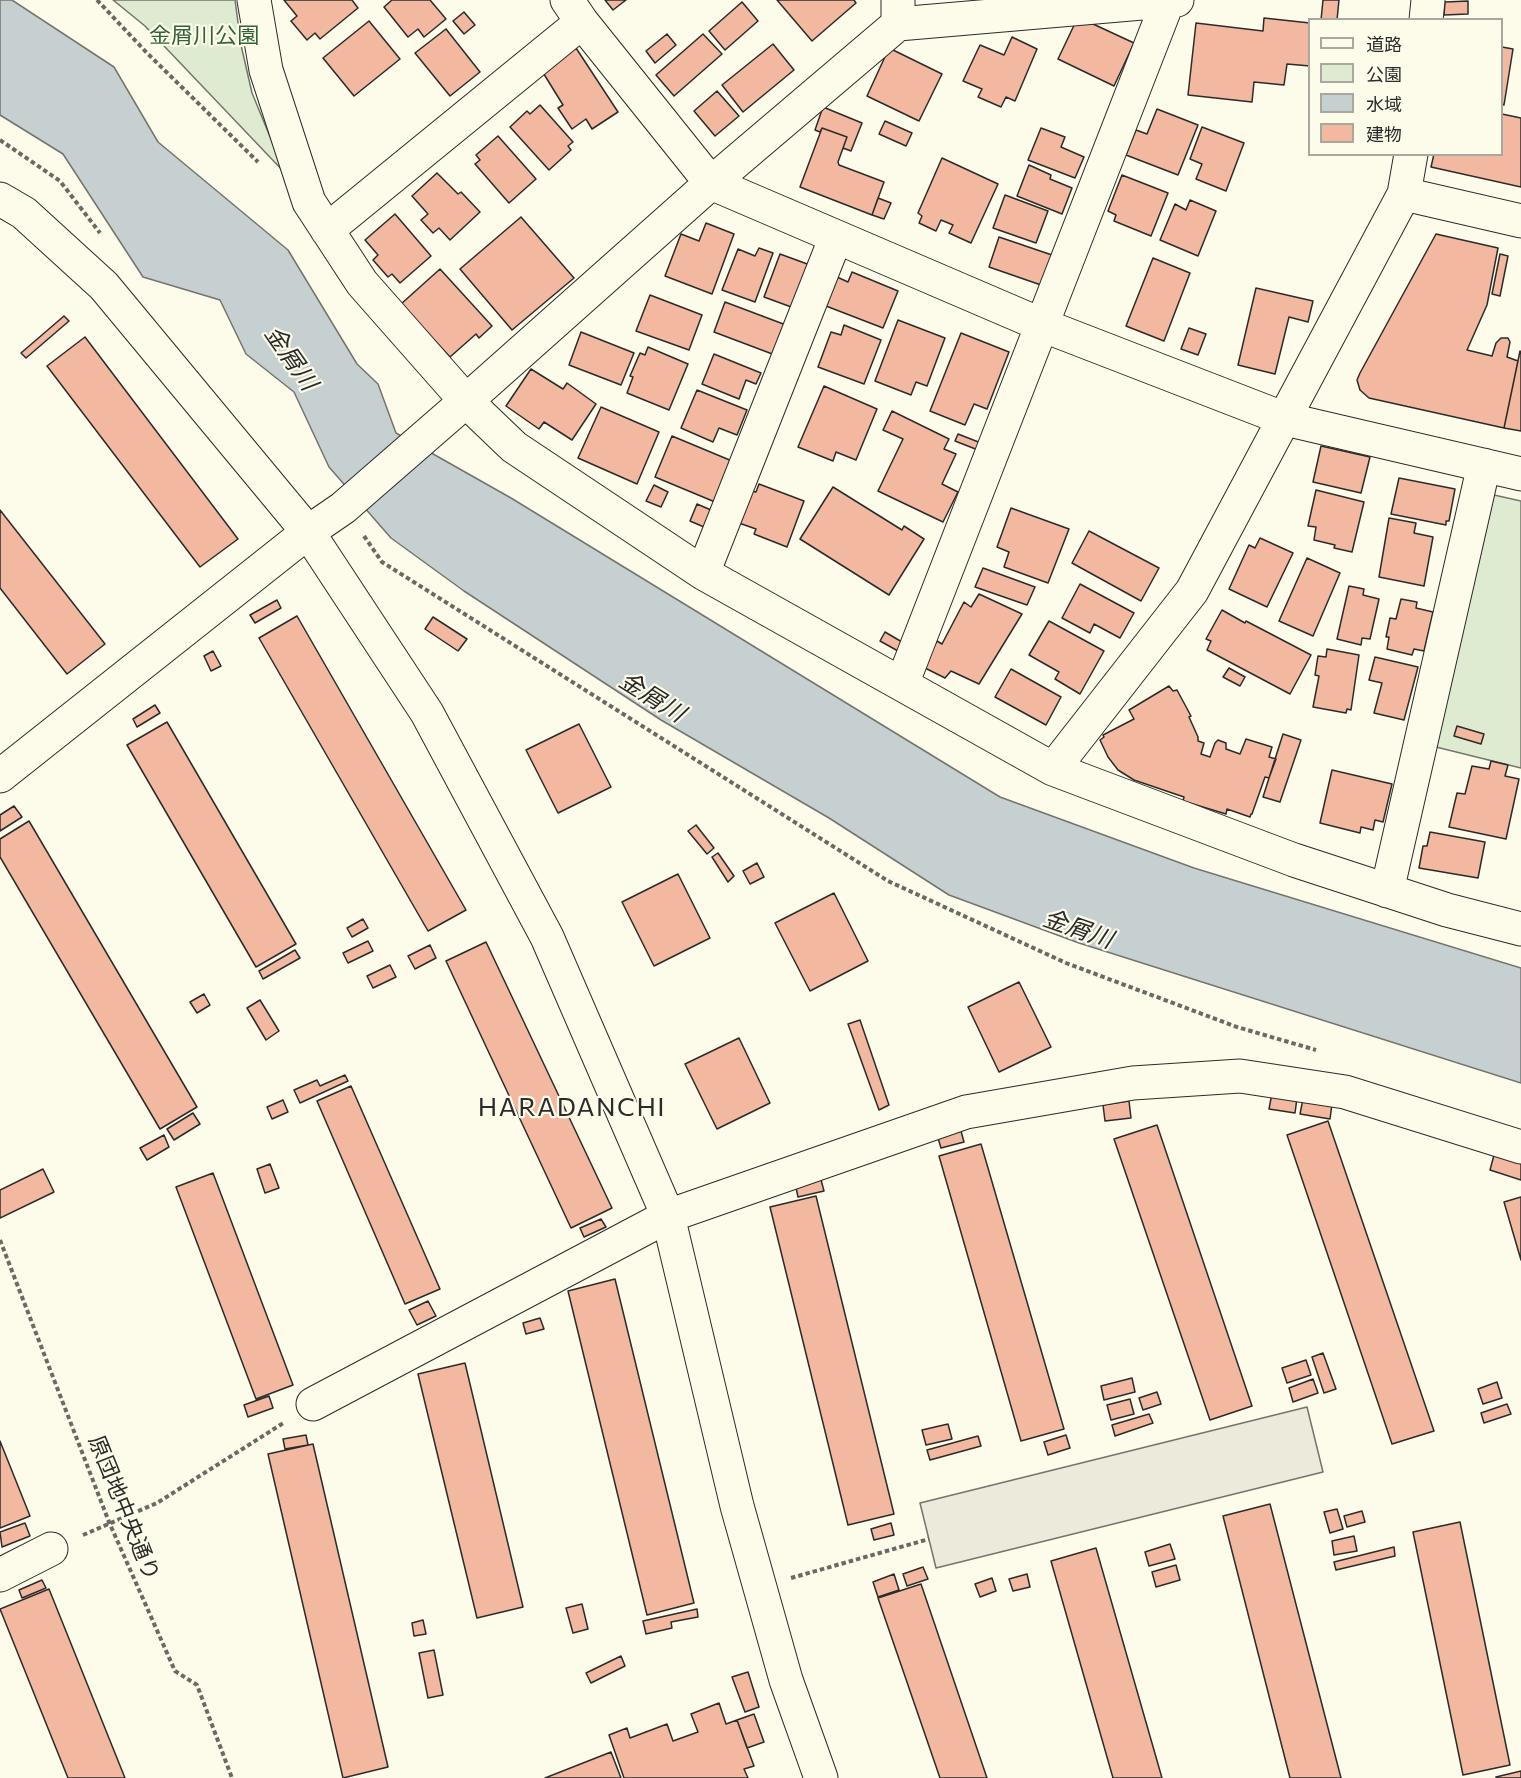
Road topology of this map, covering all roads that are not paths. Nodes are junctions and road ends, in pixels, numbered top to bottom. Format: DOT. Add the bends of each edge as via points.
graph roads {
  1 [pos="254,0"];
  2 [pos="1177,0"];
  3 [pos="1428,0"];
  4 [pos="1168,1"];
  5 [pos="575,11"];
  6 [pos="898,12"];
  7 [pos="1426,18"];
  8 [pos="1411,156"];
  9 [pos="711,183"];
  10 [pos="1404,194"];
  11 [pos="0,199"];
  12 [pos="1521,221"];
  13 [pos="327,230"];
  14 [pos="836,237"];
  15 [pos="1042,325"];
  16 [pos="466,401"];
  17 [pos="1285,419"];
  18 [pos="1484,465"];
  19 [pos="1521,474"];
  20 [pos="308,532"];
  21 [pos="703,573"];
  22 [pos="902,684"];
  23 [pos="1053,769"];
  24 [pos="0,776"];
  25 [pos="1387,891"];
  26 [pos="1521,929"];
  27 [pos="1521,1147"];
  28 [pos="668,1216"];
  29 [pos="313,1404"];
  30 [pos="51,1549"];
  31 [pos="0,1575"];
  32 [pos="821,1778"];
  1 -- 13 [label="street" via="266,70 309,202"];
  2 -- 4 [label="street"];
  3 -- 7 [label="street"];
  4 -- 6 [label="street"];
  4 -- 15 [label="street"];
  5 -- 9 [label="street"];
  5 -- 13 [label="street"];
  6 -- 9 [label="street"];
  8 -- 10 [label="street"];
  9 -- 14 [label="street"];
  9 -- 16 [label="street"];
  10 -- 12 [label="street"];
  10 -- 17 [label="street"];
  11 -- 20 [label="street" via="24,213 104,285"];
  13 -- 16 [label="street" via="363,283"];
  14 -- 15 [label="street"];
  14 -- 21 [label="street"];
  15 -- 17 [label="street"];
  15 -- 22 [label="street"];
  16 -- 20 [label="street" via="343,508"];
  16 -- 21 [label="street" via="514,447"];
  17 -- 18 [label="street"];
  17 -- 23 [label="street" via="1192,591"];
  18 -- 19 [label="street"];
  18 -- 25 [label="street"];
  20 -- 24 [label="street"];
  20 -- 28 [label="street" via="427,713 547,936"];
  21 -- 22 [label="street"];
  22 -- 23 [label="street"];
  23 -- 25 [label="street"];
  25 -- 26 [label="street"];
  27 -- 28 [label="street" via="1345,1092 1240,1076 1133,1083 966,1112"];
  28 -- 29 [label="street"];
  28 -- 32 [label="street" via="737,1506 786,1680"];
  30 -- 31 [label="street"];
}
